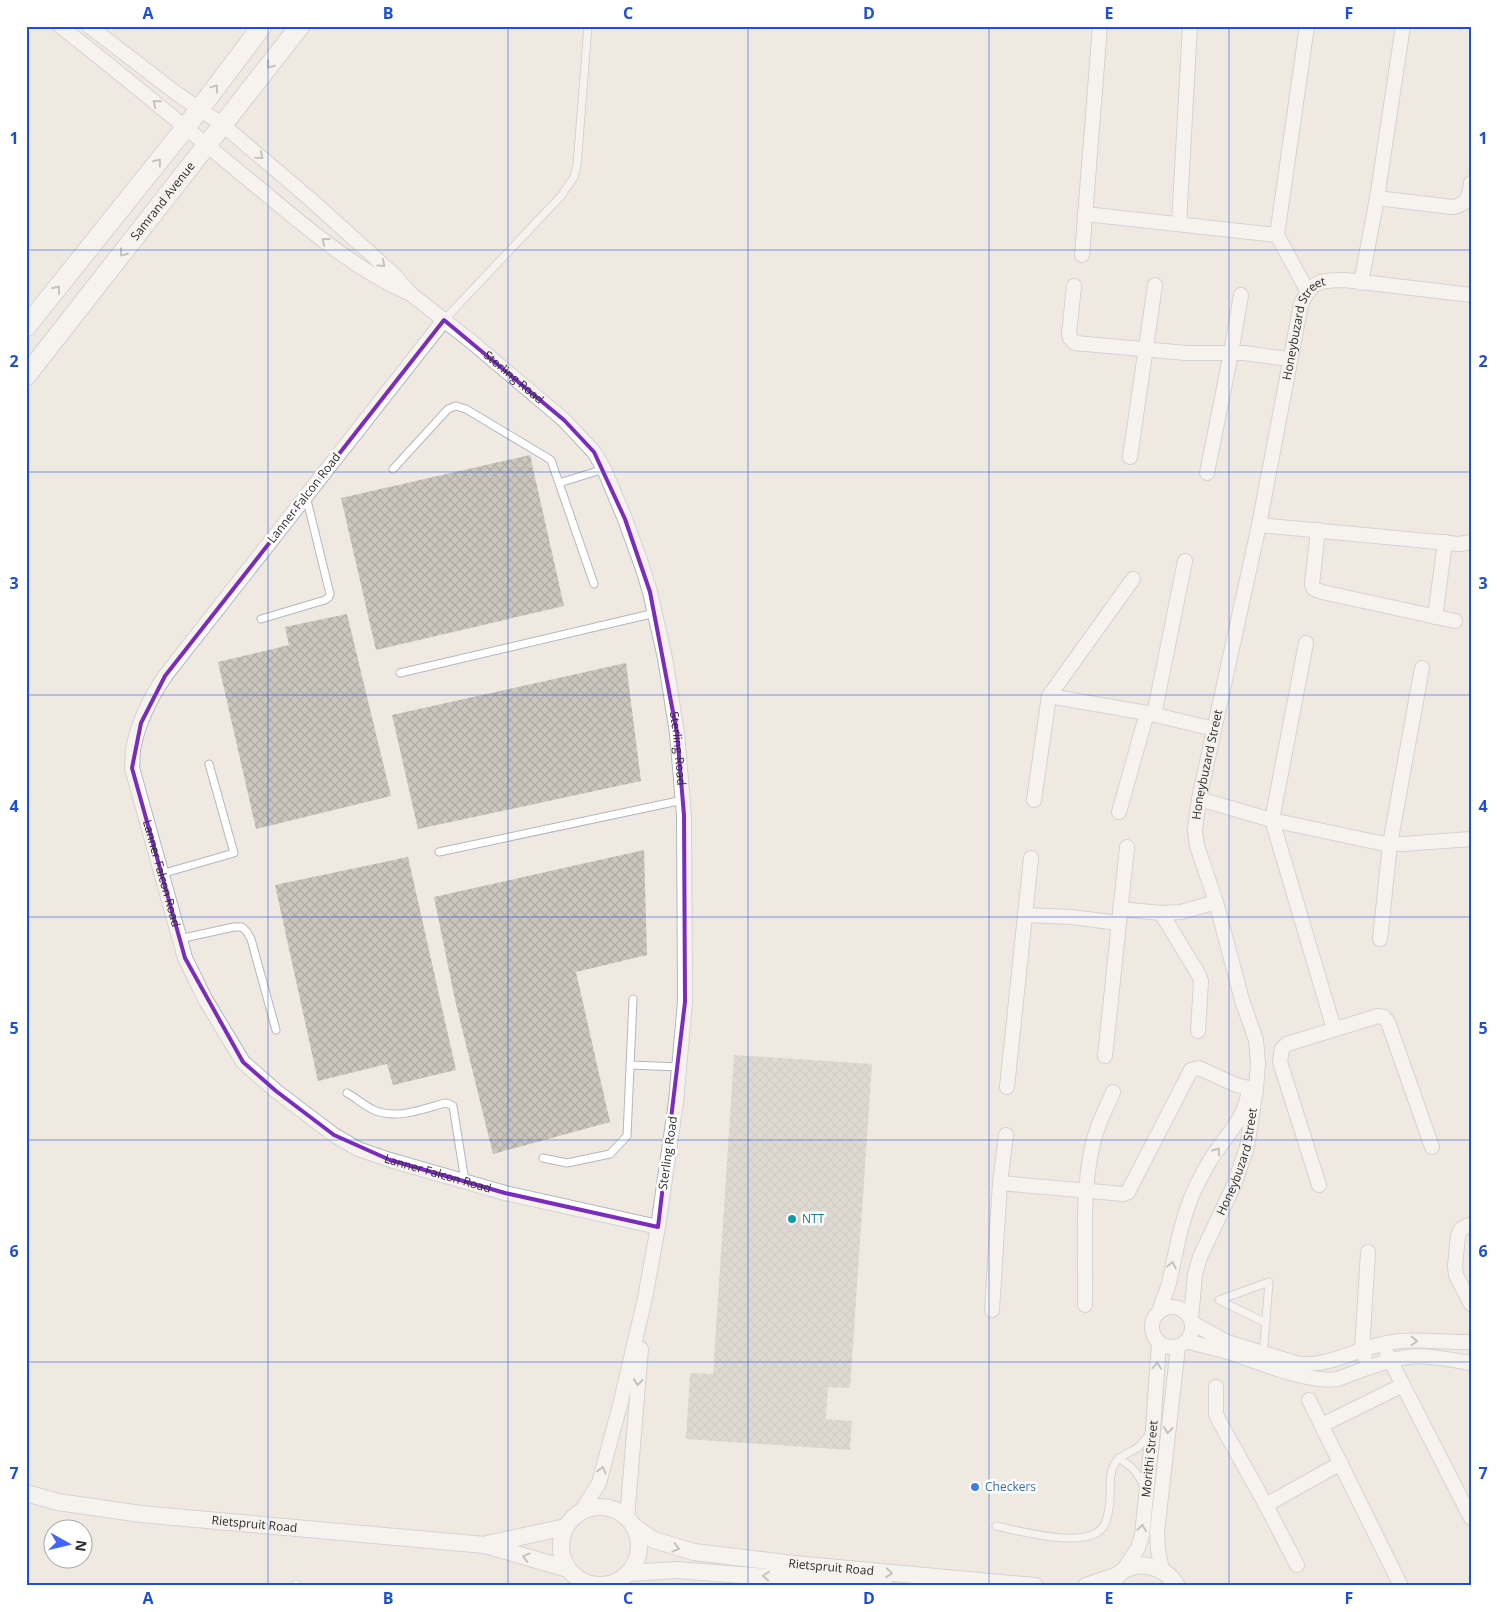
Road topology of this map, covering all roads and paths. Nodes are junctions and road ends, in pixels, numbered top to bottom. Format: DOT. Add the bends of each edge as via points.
graph roads {
  1 [pos="60,26"];
  2 [pos="89,26"];
  3 [pos="262,26"];
  4 [pos="300,26"];
  5 [pos="588,26"];
  6 [pos="1100,26"];
  7 [pos="1190,26"];
  8 [pos="1307,26"];
  9 [pos="1403,26"];
  10 [pos="199,109"];
  11 [pos="223,125"];
  12 [pos="186,127"];
  13 [pos="207,145"];
  14 [pos="1471,183"];
  15 [pos="1377,198"];
  16 [pos="1085,214"];
  17 [pos="1179,224"];
  18 [pos="1277,235"];
  19 [pos="1082,255"];
  20 [pos="1361,282"];
  21 [pos="1155,285"];
  22 [pos="1074,286"];
  23 [pos="1307,290"];
  24 [pos="411,294"];
  25 [pos="1241,295"];
  26 [pos="1471,295"];
  27 [pos="444,320"];
  28 [pos="26,327"];
  29 [pos="1147,350"];
  30 [pos="1231,353"];
  31 [pos="1289,359"];
  32 [pos="26,376"];
  33 [pos="1130,456"];
  34 [pos="393,469"];
  35 [pos="604,469"];
  36 [pos="1207,473"];
  37 [pos="559,483"];
  38 [pos="306,495"];
  39 [pos="1259,525"];
  40 [pos="1318,530"];
  41 [pos="1446,542"];
  42 [pos="1471,542"];
  43 [pos="1185,561"];
  44 [pos="1133,579"];
  45 [pos="594,584"];
  46 [pos="655,613"];
  47 [pos="1435,617"];
  48 [pos="261,619"];
  49 [pos="1455,621"];
  50 [pos="1306,642"];
  51 [pos="1422,668"];
  52 [pos="400,674"];
  53 [pos="1049,696"];
  54 [pos="1151,714"];
  55 [pos="1214,729"];
  56 [pos="209,764"];
  57 [pos="1199,799"];
  58 [pos="683,800"];
  59 [pos="1034,800"];
  60 [pos="1120,812"];
  61 [pos="1272,820"];
  62 [pos="1471,839"];
  63 [pos="1390,844"];
  64 [pos="1127,847"];
  65 [pos="439,852"];
  66 [pos="1030,858"];
  67 [pos="161,874"];
  68 [pos="1216,902"];
  69 [pos="1161,914"];
  70 [pos="1025,915"];
  71 [pos="1120,916"];
  72 [pos="179,939"];
  73 [pos="1380,939"];
  74 [pos="634,999"];
  75 [pos="1242,1000"];
  76 [pos="1334,1029"];
  77 [pos="276,1030"];
  78 [pos="1198,1031"];
  79 [pos="1105,1056"];
  80 [pos="630,1065"];
  81 [pos="679,1068"];
  82 [pos="1007,1086"];
  83 [pos="1249,1088"];
  84 [pos="1113,1092"];
  85 [pos="347,1093"];
  86 [pos="1006,1136"];
  87 [pos="1432,1147"];
  88 [pos="543,1158"];
  89 [pos="466,1182"];
  90 [pos="1000,1183"];
  91 [pos="1319,1185"];
  92 [pos="1086,1192"];
  93 [pos="1471,1224"];
  94 [pos="658,1228"];
  95 [pos="1368,1252"];
  96 [pos="645,1298"];
  97 [pos="1471,1304"];
  98 [pos="1085,1305"];
  99 [pos="992,1310"];
  100 [pos="1159,1312"];
  101 [pos="1192,1321"];
  102 [pos="1266,1323"];
  103 [pos="1159,1342"];
  104 [pos="1471,1342"];
  105 [pos="1182,1344"];
  106 [pos="1382,1344"];
  107 [pos="1362,1350"];
  108 [pos="1263,1358"];
  109 [pos="1390,1360"];
  110 [pos="1471,1363"];
  111 [pos="1368,1368"];
  112 [pos="1402,1385"];
  113 [pos="1216,1387"];
  114 [pos="1309,1400"];
  115 [pos="1322,1425"];
  116 [pos="1153,1429"];
  117 [pos="1119,1458"];
  118 [pos="1341,1463"];
  119 [pos="26,1493"];
  120 [pos="1147,1494"];
  121 [pos="1266,1504"];
  122 [pos="580,1513"];
  123 [pos="1471,1518"];
  124 [pos="630,1522"];
  125 [pos="996,1526"];
  126 [pos="566,1527"];
  127 [pos="485,1545"];
  128 [pos="1297,1565"];
  129 [pos="575,1578"];
  130 [pos="1117,1578"];
  131 [pos="1171,1578"];
  132 [pos="619,1580"];
  133 [pos="885,1586"];
  134 [pos="1035,1586"];
  135 [pos="1086,1586"];
  136 [pos="1188,1586"];
  137 [pos="1400,1586"];
  12 -- 1 [label="street, Sterling Road, one-way"];
  2 -- 10 [label="street, Sterling Road"];
  10 -- 3 [label="main road, one-way"];
  4 -- 11 [label="main road, Samrand Avenue, one-way"];
  5 -- 27 [label="lane" via="574,177 561,196"];
  6 -- 16 [label="street"];
  7 -- 17 [label="street"];
  8 -- 18 [label="street"];
  9 -- 15 [label="street"];
  10 -- 11 [label="street, Sterling Road"];
  10 -- 12 [label="main road"];
  11 -- 13 [label="main road, Samrand Avenue"];
  11 -- 24 [label="street, Sterling Road, one-way" via="310,199"];
  12 -- 13 [label="street, Sterling Road"];
  28 -- 12 [label="main road, one-way"];
  24 -- 13 [label="street, Sterling Road, one-way" via="388,284 345,256"];
  13 -- 32 [label="main road, Samrand Avenue, one-way"];
  14 -- 15 [label="street" via="1467,201 1452,207"];
  15 -- 20 [label="street"];
  16 -- 17 [label="street"];
  16 -- 19 [label="street"];
  17 -- 18 [label="street"];
  18 -- 23 [label="street"];
  20 -- 23 [label="street, Honeybuzard Street" via="1329,280"];
  20 -- 26 [label="street, Honeybuzard Street"];
  21 -- 29 [label="street"];
  22 -- 29 [label="street" via="1069,334 1072,341"];
  23 -- 31 [label="street, Honeybuzard Street"];
  24 -- 27 [label="street, Sterling Road"];
  25 -- 30 [label="street"];
  27 -- 35 [label="street, Sterling Road" via="564,420 594,452"];
  27 -- 38 [label="street, Lanner Falcon Road"];
  29 -- 30 [label="street"];
  29 -- 33 [label="street"];
  30 -- 31 [label="street"];
  30 -- 36 [label="street"];
  31 -- 39 [label="street, Honeybuzard Street"];
  34 -- 37 [label="lane" via="448,409 456,406 546,456 554,466"];
  35 -- 37 [label="lane"];
  35 -- 46 [label="street, Sterling Road" via="642,566"];
  37 -- 45 [label="lane"];
  38 -- 48 [label="lane" via="329,597"];
  38 -- 67 [label="street, Lanner Falcon Road" via="164,676 141,723 132,768"];
  39 -- 40 [label="street"];
  39 -- 55 [label="street, Honeybuzard Street"];
  40 -- 41 [label="street"];
  40 -- 47 [label="street" via="1314,589"];
  41 -- 42 [label="street"];
  41 -- 47 [label="street"];
  43 -- 54 [label="street"];
  44 -- 53 [label="street"];
  46 -- 52 [label="lane"];
  46 -- 58 [label="street, Sterling Road" via="677,733"];
  47 -- 49 [label="street"];
  50 -- 61 [label="street"];
  51 -- 63 [label="street"];
  53 -- 54 [label="street"];
  53 -- 59 [label="street"];
  54 -- 55 [label="street"];
  54 -- 60 [label="street"];
  55 -- 57 [label="street, Honeybuzard Street"];
  56 -- 67 [label="lane" via="234,853"];
  57 -- 61 [label="street"];
  57 -- 68 [label="street, Honeybuzard Street" via="1194,830"];
  58 -- 65 [label="lane"];
  58 -- 81 [label="street, Sterling Road" via="685,1002"];
  61 -- 63 [label="street"];
  61 -- 76 [label="street"];
  62 -- 63 [label="street"];
  63 -- 73 [label="street"];
  64 -- 71 [label="street"];
  66 -- 70 [label="street"];
  67 -- 72 [label="street, Lanner Falcon Road"];
  68 -- 69 [label="street"];
  68 -- 75 [label="street, Honeybuzard Street"];
  69 -- 71 [label="street"];
  69 -- 78 [label="street" via="1201,981"];
  70 -- 71 [label="street"];
  70 -- 82 [label="street"];
  71 -- 79 [label="street"];
  72 -- 77 [label="lane" via="242,927 251,939"];
  72 -- 89 [label="street, Lanner Falcon Road" via="205,999 243,1062 276,1091 358,1149"];
  74 -- 80 [label="lane"];
  75 -- 83 [label="street, Honeybuzard Street" via="1250,1043"];
  75 -- 101 [label="street, Honeybuzard Street" via="1256,1040 1258,1063 1247,1147 1234,1185 1200,1257 1195,1274"];
  76 -- 87 [label="street" via="1384,1017"];
  76 -- 91 [label="street" via="1286,1044 1280,1055"];
  80 -- 81 [label="lane"];
  80 -- 88 [label="lane" via="627,1136 610,1154 567,1162"];
  81 -- 94 [label="street, Sterling Road"];
  83 -- 92 [label="street" via="1200,1068 1191,1070 1128,1192 1121,1195"];
  100 -- 83 [label="street, Honeybuzard Street, one-way" via="1193,1193 1208,1164 1237,1122"];
  84 -- 92 [label="street" via="1092,1145"];
  85 -- 89 [label="lane" via="374,1110 387,1114 397,1115 445,1103 453,1106"];
  86 -- 90 [label="street"];
  89 -- 94 [label="street, Lanner Falcon Road"];
  90 -- 92 [label="street"];
  90 -- 99 [label="street"];
  92 -- 98 [label="street"];
  93 -- 97 [label="street" via="1461,1229 1458,1236 1455,1266"];
  94 -- 96 [label="street, Sterling Road"];
  95 -- 107 [label="street"];
  122 -- 96 [label="street, Sterling Road, one-way" via="599,1482"];
  96 -- 124 [label="street, Sterling Road, one-way"];
  100 -- 101 [label="street" via="1176,1307 1187,1313"];
  100 -- 103 [label="street, Morithi Street" via="1152,1323 1154,1337"];
  101 -- 105 [label="street, Morithi Street" via="1191,1333"];
  101 -- 108 [label="street"];
  102 -- 102 [label="lane" via="1269,1282 1219,1300 1235,1307"];
  102 -- 108 [label="lane"];
  103 -- 105 [label="street" via="1171,1347"];
  116 -- 103 [label="street, Morithi Street, one-way"];
  106 -- 104 [label="street, one-way" via="1409,1340"];
  105 -- 108 [label="street"];
  105 -- 131 [label="street, Morithi Street, one-way" via="1157,1532 1158,1550"];
  106 -- 107 [label="street"];
  106 -- 109 [label="street"];
  107 -- 108 [label="street" via="1308,1365"];
  107 -- 111 [label="street"];
  108 -- 111 [label="street" via="1297,1374 1328,1381"];
  109 -- 110 [label="street" via="1410,1356"];
  109 -- 111 [label="street"];
  109 -- 112 [label="street"];
  112 -- 115 [label="street"];
  112 -- 123 [label="street"];
  113 -- 121 [label="street" via="1218,1419"];
  114 -- 115 [label="street"];
  115 -- 118 [label="street"];
  116 -- 117 [label="lane" via="1143,1443"];
  116 -- 120 [label="street, Morithi Street"];
  117 -- 120 [label="lane" via="1137,1472"];
  117 -- 125 [label="lane" via="1111,1473 1106,1521 1096,1534 1086,1538 1043,1536"];
  118 -- 121 [label="street"];
  118 -- 137 [label="street"];
  119 -- 127 [label="street, Rietspruit Road" via="58,1502 141,1514"];
  130 -- 120 [label="street, Morithi Street, one-way" via="1138,1548"];
  121 -- 128 [label="street"];
  122 -- 124 [label="street" via="592,1508 605,1508 617,1511"];
  122 -- 126 [label="street"];
  124 -- 132 [label="street" via="637,1535 638,1555"];
  124 -- 134 [label="street, Rietspruit Road, one-way" via="654,1540 694,1552"];
  126 -- 127 [label="street, Rietspruit Road"];
  126 -- 129 [label="street" via="561,1544 564,1561"];
  129 -- 127 [label="street, Rietspruit Road, one-way"];
  129 -- 132 [label="street" via="596,1585"];
  130 -- 131 [label="street" via="1135,1566 1148,1566"];
  130 -- 135 [label="street"];
  131 -- 136 [label="street"];
  133 -- 132 [label="street, Rietspruit Road, one-way" via="676,1570"];
}
